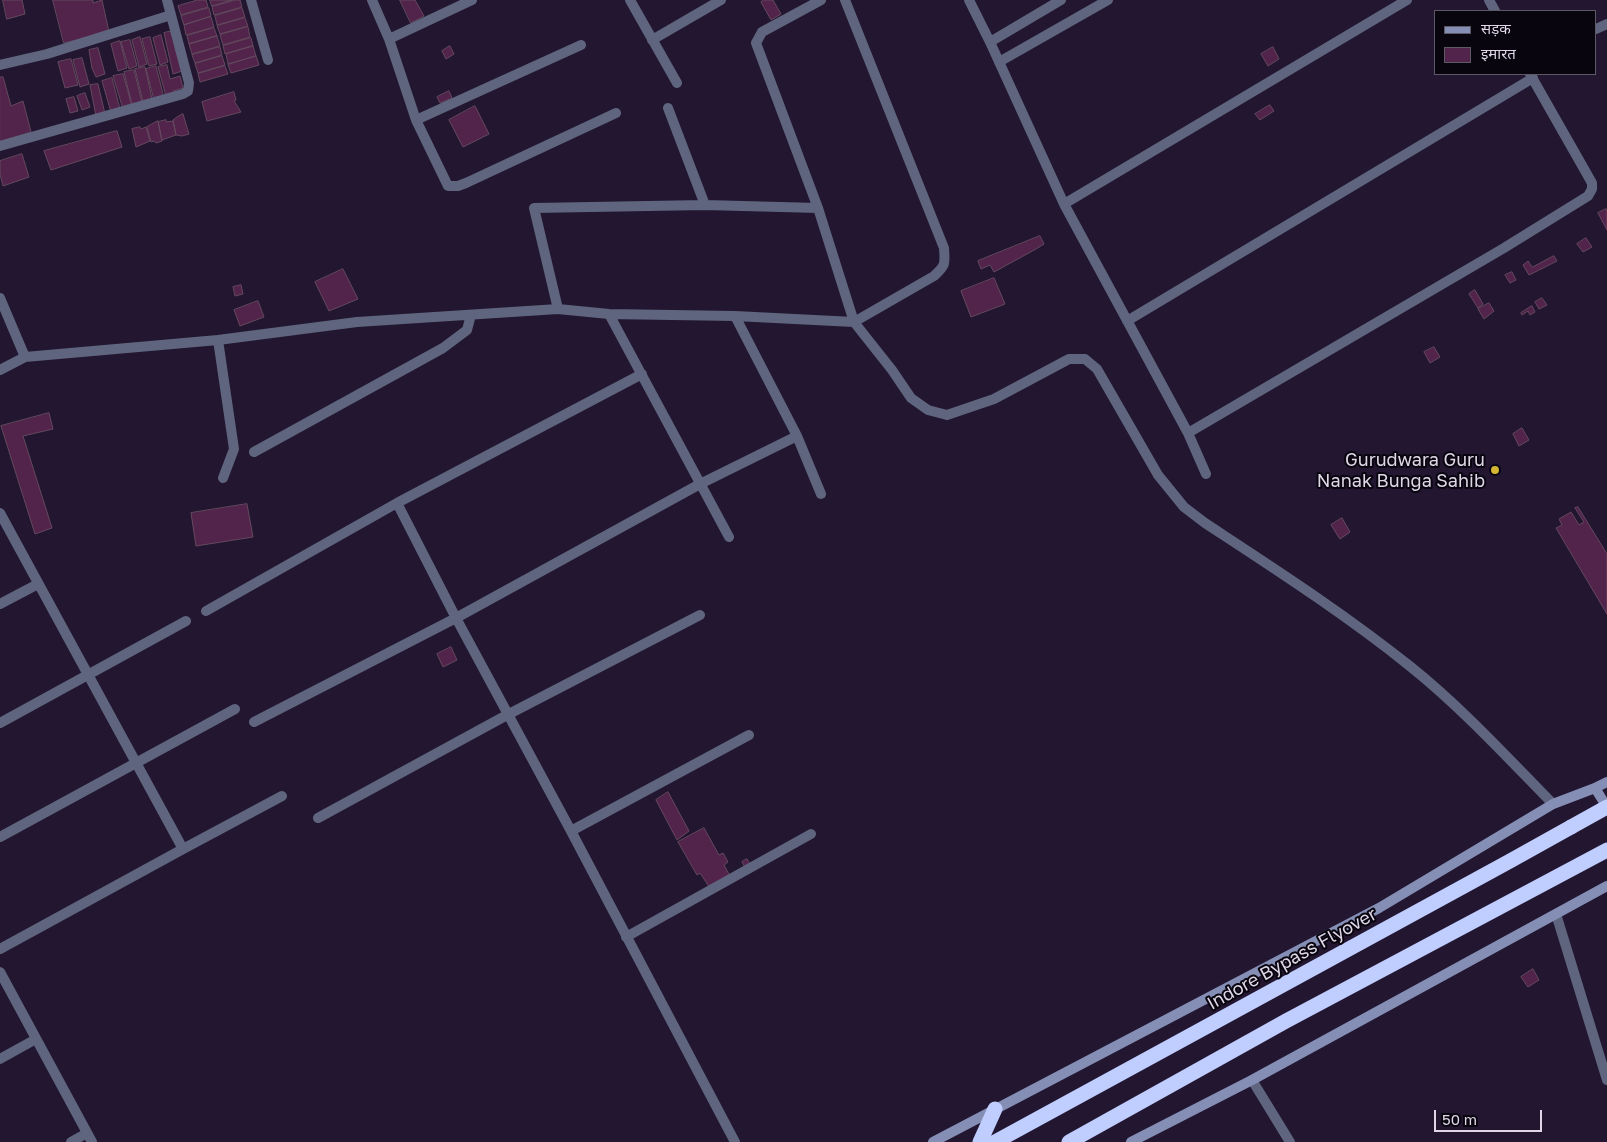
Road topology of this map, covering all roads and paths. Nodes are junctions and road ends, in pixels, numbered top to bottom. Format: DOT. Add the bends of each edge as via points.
graph roads {
  1 [pos="168,0"];
  2 [pos="252,0"];
  3 [pos="372,0"];
  4 [pos="472,0"];
  5 [pos="630,0"];
  6 [pos="721,0"];
  7 [pos="821,0"];
  8 [pos="845,0"];
  9 [pos="969,0"];
  10 [pos="1061,0"];
  11 [pos="1108,0"];
  12 [pos="1407,0"];
  13 [pos="171,15"];
  14 [pos="390,39"];
  15 [pos="652,40"];
  16 [pos="990,42"];
  17 [pos="581,45"];
  18 [pos="268,60"];
  19 [pos="999,62"];
  20 [pos="0,65"];
  21 [pos="1532,76"];
  22 [pos="676,83"];
  23 [pos="668,108"];
  24 [pos="616,113"];
  25 [pos="416,120"];
  26 [pos="0,146"];
  27 [pos="1064,204"];
  28 [pos="705,205"];
  29 [pos="818,208"];
  30 [pos="0,298"];
  31 [pos="558,308"];
  32 [pos="609,314"];
  33 [pos="471,315"];
  34 [pos="735,316"];
  35 [pos="1127,321"];
  36 [pos="854,322"];
  37 [pos="218,340"];
  38 [pos="25,357"];
  39 [pos="0,370"];
  40 [pos="642,374"];
  41 [pos="1188,433"];
  42 [pos="797,436"];
  43 [pos="254,452"];
  44 [pos="1206,474"];
  45 [pos="223,478"];
  46 [pos="700,484"];
  47 [pos="821,494"];
  48 [pos="398,503"];
  49 [pos="0,513"];
  50 [pos="729,537"];
  51 [pos="38,584"];
  52 [pos="0,604"];
  53 [pos="206,611"];
  54 [pos="700,615"];
  55 [pos="456,618"];
  56 [pos="186,621"];
  57 [pos="88,675"];
  58 [pos="235,709"];
  59 [pos="507,715"];
  60 [pos="0,722"];
  61 [pos="254,722"];
  62 [pos="749,735"];
  63 [pos="136,764"];
  64 [pos="1607,782"];
  65 [pos="1596,788"];
  66 [pos="282,796"];
  67 [pos="1553,804"];
  68 [pos="1607,807"];
  69 [pos="318,818"];
  70 [pos="570,831"];
  71 [pos="811,834"];
  72 [pos="0,837"];
  73 [pos="183,849"];
  74 [pos="1607,850"];
  75 [pos="1607,886"];
  76 [pos="1556,914"];
  77 [pos="626,937"];
  78 [pos="0,949"];
  79 [pos="0,972"];
  80 [pos="36,1039"];
  81 [pos="0,1059"];
  82 [pos="1252,1080"];
  83 [pos="1607,1080"];
  84 [pos="995,1109"];
  85 [pos="89,1138"];
  86 [pos="71,1142"];
  87 [pos="735,1142"];
  88 [pos="933,1142"];
  89 [pos="980,1142"];
  90 [pos="994,1142"];
  91 [pos="1069,1142"];
  92 [pos="1131,1142"];
  93 [pos="1290,1142"];
  1 -- 13 [label="street"];
  2 -- 18 [label="street"];
  3 -- 14 [label="street"];
  4 -- 14 [label="street"];
  5 -- 15 [label="street"];
  6 -- 15 [label="street"];
  7 -- 29 [label="street" via="762,32 756,43"];
  8 -- 36 [label="street" via="944,248 945,263 934,276"];
  9 -- 16 [label="street"];
  10 -- 16 [label="street"];
  11 -- 19 [label="street"];
  12 -- 27 [label="street"];
  13 -- 20 [label="street" via="47,54"];
  13 -- 26 [label="street" via="189,83 183,94"];
  14 -- 25 [label="street"];
  15 -- 22 [label="street"];
  16 -- 19 [label="street"];
  17 -- 25 [label="street"];
  19 -- 27 [label="street"];
  21 -- 35 [label="street"];
  21 -- 41 [label="street" via="1592,183 1588,196"];
  23 -- 28 [label="street"];
  24 -- 25 [label="street" via="458,186 448,186"];
  27 -- 35 [label="street"];
  28 -- 29 [label="street"];
  28 -- 31 [label="street" via="534,208"];
  29 -- 36 [label="street"];
  30 -- 38 [label="street"];
  31 -- 32 [label="street"];
  31 -- 33 [label="street"];
  32 -- 34 [label="street"];
  32 -- 40 [label="street"];
  33 -- 37 [label="street" via="357,322"];
  33 -- 43 [label="street" via="466,330 443,348"];
  34 -- 36 [label="street"];
  34 -- 42 [label="street"];
  35 -- 41 [label="street"];
  36 -- 67 [label="street" via="911,398 928,410 947,415 994,399 1069,359 1085,359 1097,370 1158,475 1184,507 1337,611 1411,667 1458,708"];
  37 -- 38 [label="street"];
  37 -- 45 [label="street" via="234,449"];
  38 -- 39 [label="street"];
  40 -- 46 [label="street"];
  40 -- 48 [label="street"];
  41 -- 44 [label="street"];
  42 -- 46 [label="street"];
  42 -- 47 [label="street"];
  46 -- 50 [label="street"];
  46 -- 55 [label="street"];
  48 -- 53 [label="street"];
  48 -- 55 [label="street"];
  49 -- 51 [label="street"];
  51 -- 52 [label="street"];
  51 -- 57 [label="street"];
  54 -- 59 [label="street"];
  55 -- 59 [label="street"];
  55 -- 61 [label="street"];
  56 -- 57 [label="street"];
  57 -- 60 [label="street"];
  57 -- 63 [label="street"];
  58 -- 63 [label="street"];
  59 -- 69 [label="street"];
  59 -- 70 [label="street"];
  62 -- 70 [label="street"];
  63 -- 72 [label="street"];
  63 -- 73 [label="street"];
  64 -- 65 [label="street"];
  65 -- 67 [label="street"];
  65 -- 68 [label="street"];
  66 -- 73 [label="street"];
  67 -- 84 [label="street" via="1378,908"];
  68 -- 90 [label="highway, Indore Bypass Flyover, bridge"];
  70 -- 77 [label="street"];
  71 -- 77 [label="street"];
  73 -- 78 [label="street"];
  74 -- 91 [label="highway"];
  75 -- 76 [label="street"];
  76 -- 82 [label="street"];
  76 -- 83 [label="street"];
  77 -- 87 [label="street"];
  79 -- 80 [label="street"];
  80 -- 81 [label="street"];
  80 -- 85 [label="street"];
  82 -- 92 [label="street"];
  82 -- 93 [label="street"];
  84 -- 88 [label="street"];
  84 -- 89 [label="highway"];
  85 -- 86 [label="street"];
}
